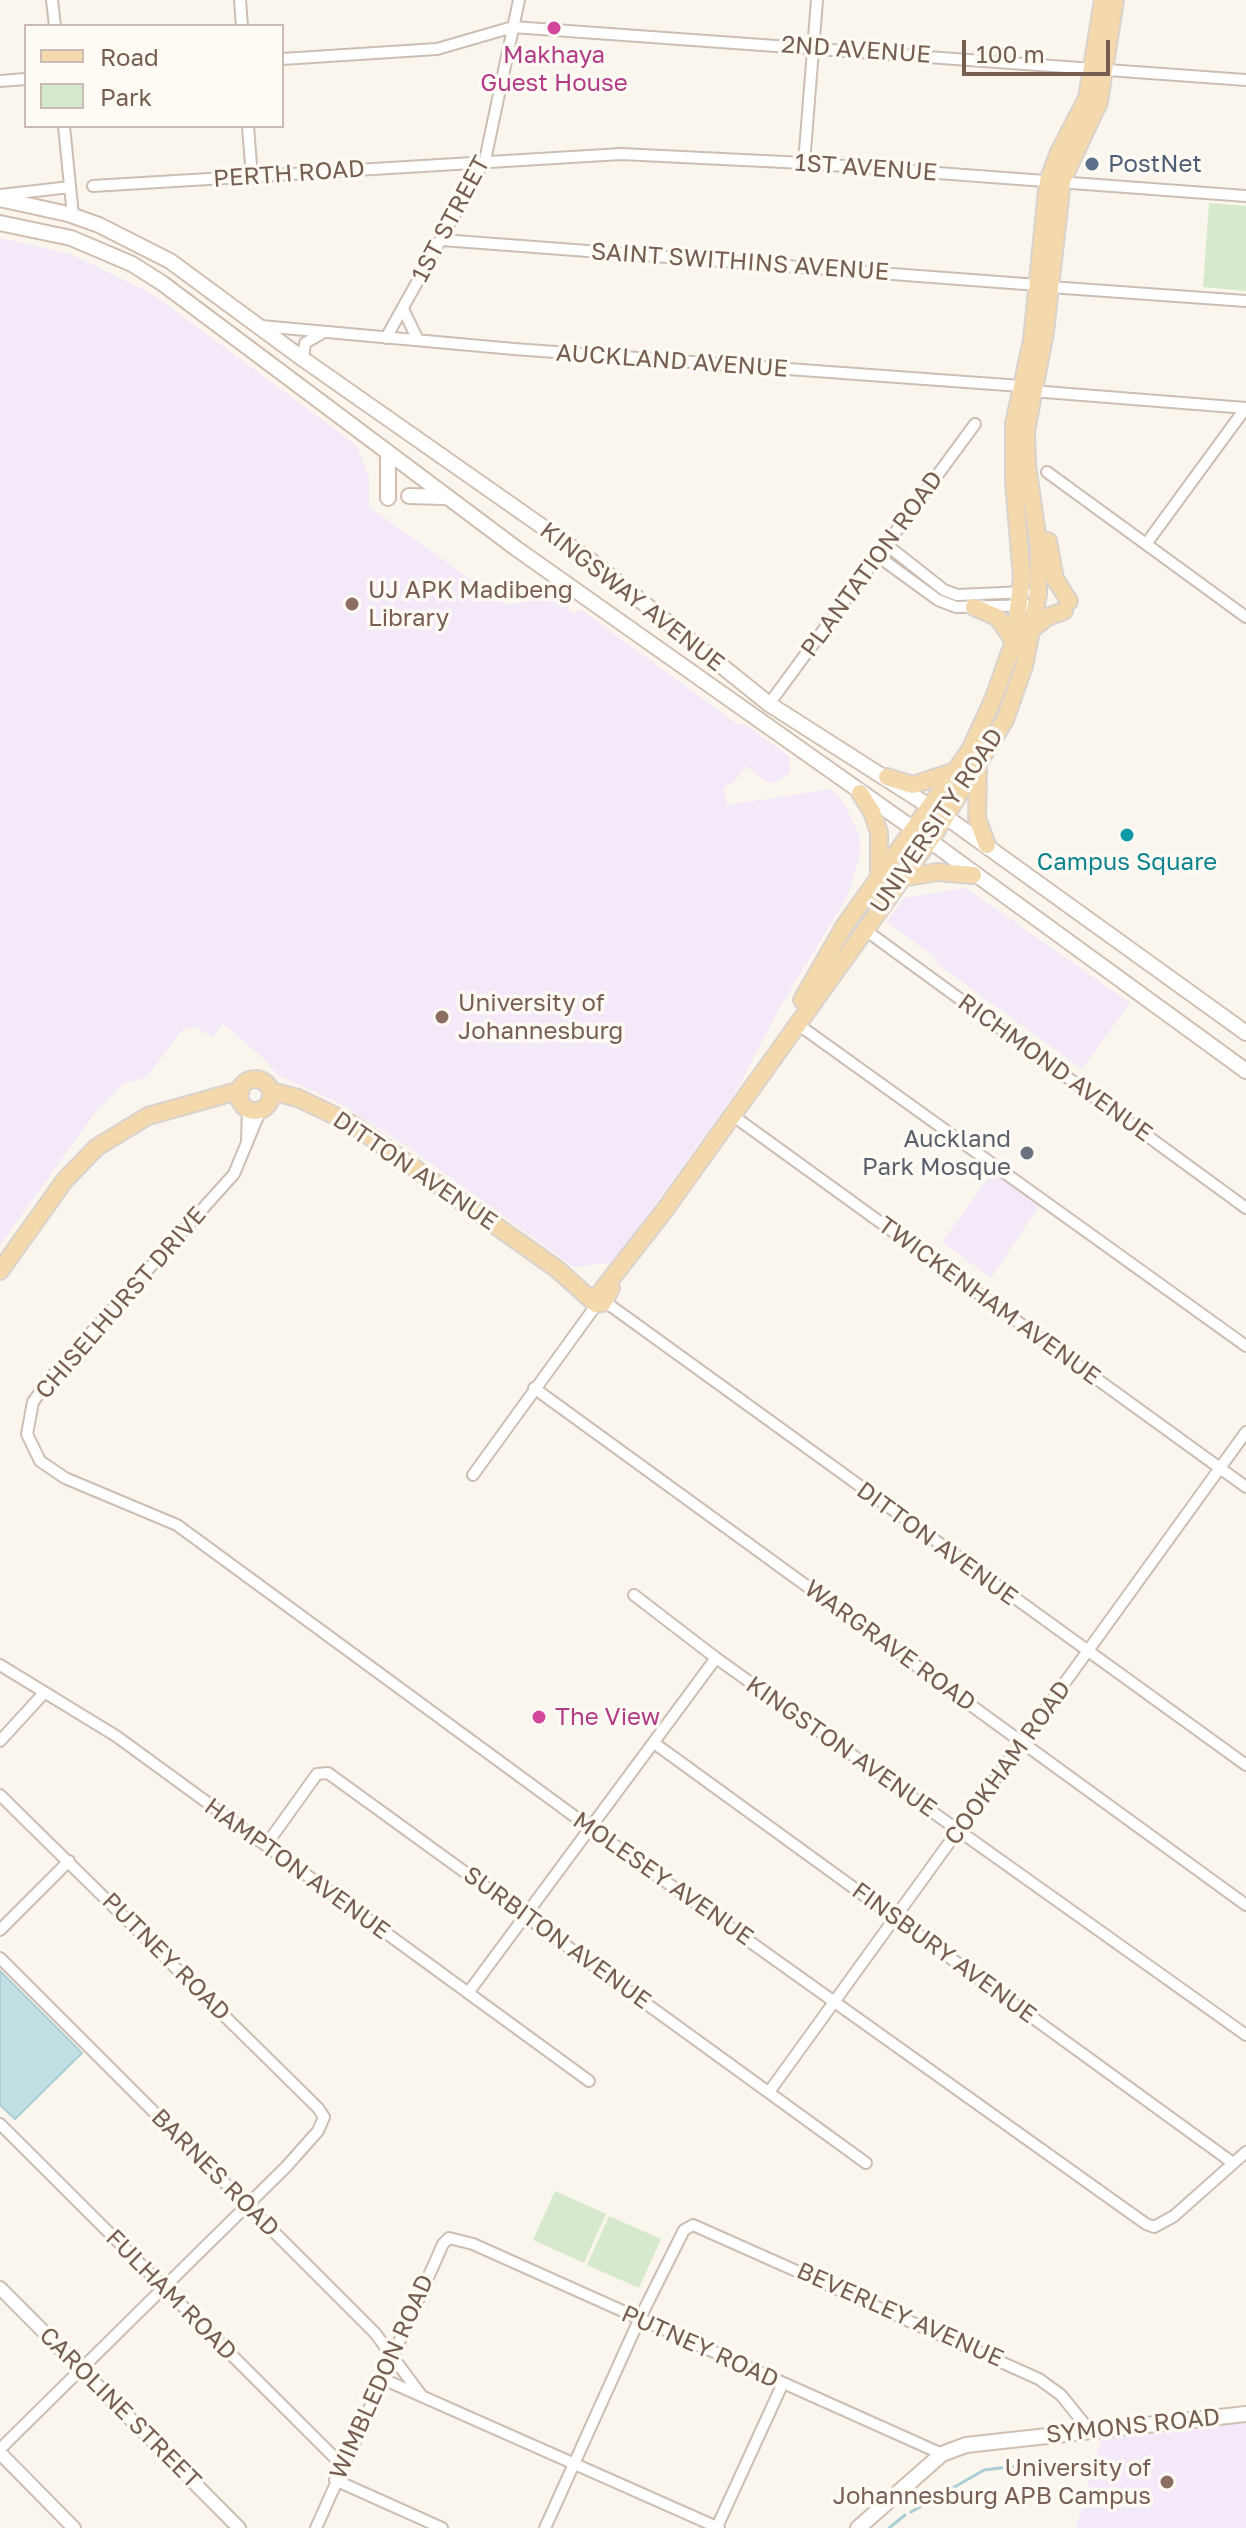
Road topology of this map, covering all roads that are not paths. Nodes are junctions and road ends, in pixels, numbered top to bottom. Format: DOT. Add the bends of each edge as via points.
graph roads {
  1 [pos="52,0"];
  2 [pos="240,0"];
  3 [pos="519,0"];
  4 [pos="817,0"];
  5 [pos="1103,0"];
  6 [pos="1115,0"];
  7 [pos="55,24"];
  8 [pos="242,24"];
  9 [pos="513,27"];
  10 [pos="813,47"];
  11 [pos="284,59"];
  12 [pos="1099,68"];
  13 [pos="24,79"];
  14 [pos="1246,80"];
  15 [pos="0,81"];
  16 [pos="64,128"];
  17 [pos="248,128"];
  18 [pos="485,160"];
  19 [pos="804,163"];
  20 [pos="252,178"];
  21 [pos="1055,181"];
  22 [pos="93,186"];
  23 [pos="70,187"];
  24 [pos="1246,196"];
  25 [pos="0,197"];
  26 [pos="73,216"];
  27 [pos="0,223"];
  28 [pos="442,240"];
  29 [pos="1044,286"];
  30 [pos="1246,301"];
  31 [pos="403,309"];
  32 [pos="259,326"];
  33 [pos="323,333"];
  34 [pos="386,338"];
  35 [pos="418,340"];
  36 [pos="303,359"];
  37 [pos="1026,388"];
  38 [pos="1243,411"];
  39 [pos="975,424"];
  40 [pos="388,452"];
  41 [pos="1047,472"];
  42 [pos="409,496"];
  43 [pos="388,498"];
  44 [pos="448,498"];
  45 [pos="1034,512"];
  46 [pos="1146,544"];
  47 [pos="888,546"];
  48 [pos="879,557"];
  49 [pos="1029,599"];
  50 [pos="974,607"];
  51 [pos="1246,617"];
  52 [pos="1033,629"];
  53 [pos="1014,641"];
  54 [pos="769,704"];
  55 [pos="978,769"];
  56 [pos="958,770"];
  57 [pos="887,777"];
  58 [pos="860,793"];
  59 [pos="931,807"];
  60 [pos="946,817"];
  61 [pos="915,830"];
  62 [pos="929,841"];
  63 [pos="987,845"];
  64 [pos="973,875"];
  65 [pos="902,878"];
  66 [pos="879,879"];
  67 [pos="864,929"];
  68 [pos="796,1023"];
  69 [pos="1246,1033"];
  70 [pos="773,1054"];
  71 [pos="1246,1071"];
  72 [pos="255,1101"];
  73 [pos="732,1115"];
  74 [pos="1246,1208"];
  75 [pos="0,1271"];
  76 [pos="599,1299"];
  77 [pos="1246,1346"];
  78 [pos="534,1388"];
  79 [pos="1246,1432"];
  80 [pos="1219,1468"];
  81 [pos="473,1475"];
  82 [pos="1246,1487"];
  83 [pos="177,1525"];
  84 [pos="634,1595"];
  85 [pos="1088,1653"];
  86 [pos="716,1658"];
  87 [pos="0,1665"];
  88 [pos="44,1693"];
  89 [pos="0,1741"];
  90 [pos="1021,1741"];
  91 [pos="654,1743"];
  92 [pos="1246,1765"];
  93 [pos="0,1795"];
  94 [pos="589,1827"];
  95 [pos="960,1830"];
  96 [pos="266,1845"];
  97 [pos="69,1861"];
  98 [pos="1246,1905"];
  99 [pos="525,1915"];
  100 [pos="896,1918"];
  101 [pos="0,1930"];
  102 [pos="0,1958"];
  103 [pos="468,1993"];
  104 [pos="835,2000"];
  105 [pos="1246,2035"];
  106 [pos="589,2081"];
  107 [pos="769,2092"];
  108 [pos="0,2124"];
  109 [pos="1246,2152"];
  110 [pos="866,2163"];
  111 [pos="1233,2163"];
  112 [pos="245,2204"];
  113 [pos="459,2238"];
  114 [pos="162,2287"];
  115 [pos="0,2288"];
  116 [pos="639,2320"];
  117 [pos="392,2354"];
  118 [pos="81,2368"];
  119 [pos="383,2379"];
  120 [pos="783,2383"];
  121 [pos="421,2395"];
  122 [pos="1246,2414"];
  123 [pos="1090,2431"];
  124 [pos="0,2451"];
  125 [pos="942,2454"];
  126 [pos="575,2463"];
  127 [pos="342,2465"];
  128 [pos="335,2480"];
  129 [pos="74,2528"];
  130 [pos="239,2528"];
  131 [pos="316,2528"];
  132 [pos="442,2528"];
  133 [pos="545,2528"];
  134 [pos="718,2528"];
  135 [pos="858,2528"];
  1 -- 7 [label="street"];
  2 -- 8 [label="street"];
  3 -- 9 [label="street, 1ST STREET"];
  4 -- 10 [label="street"];
  5 -- 12 [label="main road"];
  6 -- 12 [label="main road"];
  9 -- 10 [label="street, 2ND AVENUE"];
  9 -- 11 [label="street, 2ND AVENUE" via="437,49"];
  9 -- 18 [label="street, 1ST STREET"];
  10 -- 12 [label="street, 2ND AVENUE"];
  10 -- 19 [label="street"];
  12 -- 14 [label="street, 2ND AVENUE"];
  12 -- 21 [label="main road" via="1094,116"];
  13 -- 15 [label="street"];
  16 -- 23 [label="street"];
  17 -- 20 [label="street"];
  18 -- 19 [label="street, 1ST AVENUE" via="641,154"];
  18 -- 20 [label="street, PERTH ROAD"];
  18 -- 28 [label="street, 1ST STREET"];
  19 -- 21 [label="street, 1ST AVENUE"];
  20 -- 22 [label="street, PERTH ROAD"];
  21 -- 24 [label="street, 1ST AVENUE"];
  21 -- 29 [label="main road, UNIVERSITY ROAD"];
  23 -- 25 [label="street"];
  23 -- 26 [label="street"];
  25 -- 26 [label="main road, KINGSWAY AVENUE"];
  26 -- 32 [label="main road, KINGSWAY AVENUE" via="143,244"];
  27 -- 40 [label="main road, KINGSWAY AVENUE" via="71,238 132,264"];
  28 -- 29 [label="street, SAINT SWITHINS AVENUE"];
  28 -- 31 [label="street, 1ST STREET"];
  29 -- 30 [label="street, SAINT SWITHINS AVENUE"];
  29 -- 37 [label="main road, UNIVERSITY ROAD" via="1042,353"];
  31 -- 34 [label="street, 1ST STREET"];
  31 -- 35 [label="street"];
  32 -- 33 [label="street, AUCKLAND AVENUE"];
  32 -- 36 [label="main road, KINGSWAY AVENUE"];
  33 -- 34 [label="street, AUCKLAND AVENUE"];
  33 -- 36 [label="street" via="305,343"];
  34 -- 35 [label="street, AUCKLAND AVENUE"];
  35 -- 37 [label="street, AUCKLAND AVENUE"];
  36 -- 54 [label="main road, KINGSWAY AVENUE" via="590,560"];
  37 -- 38 [label="street, AUCKLAND AVENUE"];
  37 -- 45 [label="main road, UNIVERSITY ROAD"];
  37 -- 49 [label="main road, UNIVERSITY ROAD" via="1014,424 1013,460"];
  38 -- 46 [label="street"];
  39 -- 47 [label="street, PLANTATION ROAD"];
  40 -- 43 [label="main road"];
  40 -- 44 [label="main road, KINGSWAY AVENUE"];
  41 -- 46 [label="street"];
  42 -- 44 [label="main road"];
  44 -- 58 [label="main road, KINGSWAY AVENUE"];
  45 -- 49 [label="main road, UNIVERSITY ROAD" via="1039,548"];
  45 -- 52 [label="main road" via="1045,526 1052,569 1066,606"];
  46 -- 51 [label="street"];
  47 -- 48 [label="street, PLANTATION ROAD"];
  47 -- 49 [label="street" via="957,595"];
  48 -- 50 [label="street" via="938,600"];
  48 -- 54 [label="street, PLANTATION ROAD"];
  49 -- 50 [label="street"];
  49 -- 52 [label="main road, UNIVERSITY ROAD"];
  49 -- 53 [label="main road, UNIVERSITY ROAD"];
  50 -- 53 [label="main road" via="997,617"];
  52 -- 55 [label="main road, UNIVERSITY ROAD" via="1011,706"];
  53 -- 56 [label="main road, UNIVERSITY ROAD" via="993,700"];
  54 -- 57 [label="main road, KINGSWAY AVENUE"];
  55 -- 60 [label="main road, UNIVERSITY ROAD"];
  55 -- 63 [label="main road" via="977,818"];
  56 -- 57 [label="main road" via="913,785"];
  56 -- 59 [label="main road, UNIVERSITY ROAD"];
  57 -- 59 [label="main road, KINGSWAY AVENUE"];
  58 -- 61 [label="main road, KINGSWAY AVENUE"];
  58 -- 66 [label="main road" via="879,832"];
  59 -- 60 [label="main road, KINGSWAY AVENUE"];
  59 -- 61 [label="main road, UNIVERSITY ROAD"];
  60 -- 62 [label="main road, UNIVERSITY ROAD"];
  60 -- 63 [label="main road, KINGSWAY AVENUE"];
  61 -- 62 [label="main road, KINGSWAY AVENUE"];
  61 -- 66 [label="main road, UNIVERSITY ROAD"];
  62 -- 64 [label="main road, KINGSWAY AVENUE"];
  62 -- 65 [label="main road, UNIVERSITY ROAD"];
  63 -- 69 [label="main road, KINGSWAY AVENUE"];
  64 -- 65 [label="main road" via="937,872"];
  64 -- 71 [label="main road, KINGSWAY AVENUE"];
  65 -- 67 [label="main road, UNIVERSITY ROAD"];
  66 -- 70 [label="main road, UNIVERSITY ROAD" via="819,966"];
  67 -- 68 [label="main road, UNIVERSITY ROAD"];
  67 -- 74 [label="street, RICHMOND AVENUE"];
  68 -- 70 [label="main road, UNIVERSITY ROAD"];
  68 -- 77 [label="street"];
  70 -- 73 [label="main road, UNIVERSITY ROAD"];
  72 -- 75 [label="main road" via="204,1099 148,1116 97,1147 65,1180"];
  72 -- 76 [label="main road, DITTON AVENUE" via="298,1098 343,1119"];
  72 -- 83 [label="street, CHISELHURST DRIVE" via="247,1147 234,1174 52,1376 28,1417 33,1451 51,1471"];
  73 -- 76 [label="main road, UNIVERSITY ROAD"];
  73 -- 80 [label="street, TWICKENHAM AVENUE"];
  76 -- 78 [label="street, UNIVERSITY ROAD"];
  76 -- 85 [label="street, DITTON AVENUE"];
  78 -- 81 [label="street, UNIVERSITY ROAD"];
  78 -- 90 [label="street, WARGRAVE ROAD"];
  79 -- 80 [label="street, COOKHAM ROAD"];
  80 -- 82 [label="street, TWICKENHAM AVENUE"];
  80 -- 85 [label="street, COOKHAM ROAD"];
  83 -- 94 [label="street, MOLESEY AVENUE"];
  84 -- 86 [label="street, KINGSTON AVENUE"];
  85 -- 90 [label="street, COOKHAM ROAD"];
  85 -- 92 [label="street, DITTON AVENUE"];
  86 -- 91 [label="street"];
  86 -- 95 [label="street, KINGSTON AVENUE"];
  87 -- 88 [label="street, HAMPTON AVENUE"];
  88 -- 89 [label="street"];
  88 -- 96 [label="street, HAMPTON AVENUE" via="116,1736"];
  90 -- 95 [label="street, COOKHAM ROAD"];
  90 -- 98 [label="street, WARGRAVE ROAD"];
  91 -- 94 [label="street"];
  91 -- 100 [label="street, FINSBURY AVENUE"];
  93 -- 97 [label="street, PUTNEY ROAD"];
  94 -- 99 [label="street"];
  94 -- 104 [label="street, MOLESEY AVENUE"];
  95 -- 100 [label="street, COOKHAM ROAD"];
  95 -- 105 [label="street, KINGSTON AVENUE"];
  96 -- 99 [label="street, SURBITON AVENUE" via="317,1774 325,1772"];
  96 -- 103 [label="street, HAMPTON AVENUE"];
  97 -- 101 [label="street"];
  97 -- 112 [label="street, PUTNEY ROAD" via="324,2117 286,2167"];
  99 -- 103 [label="street"];
  99 -- 107 [label="street, SURBITON AVENUE"];
  100 -- 104 [label="street, COOKHAM ROAD"];
  100 -- 111 [label="street, FINSBURY AVENUE"];
  102 -- 112 [label="street, BARNES ROAD"];
  103 -- 106 [label="street, HAMPTON AVENUE"];
  104 -- 107 [label="street, COOKHAM ROAD"];
  104 -- 111 [label="street, MOLESEY AVENUE" via="1154,2227 1174,2216"];
  107 -- 110 [label="street, SURBITON AVENUE"];
  108 -- 114 [label="street, FULHAM ROAD"];
  109 -- 111 [label="street"];
  112 -- 114 [label="street"];
  112 -- 117 [label="street, BARNES ROAD"];
  113 -- 116 [label="street, PUTNEY ROAD"];
  113 -- 117 [label="street, WIMBLEDON ROAD" via="443,2244"];
  114 -- 118 [label="street"];
  114 -- 127 [label="street, FULHAM ROAD"];
  115 -- 118 [label="street, CAROLINE STREET"];
  116 -- 120 [label="street, PUTNEY ROAD"];
  116 -- 123 [label="street, BEVERLEY AVENUE" via="684,2230 693,2225 1026,2373 1061,2395"];
  116 -- 126 [label="street"];
  117 -- 119 [label="street, WIMBLEDON ROAD"];
  117 -- 121 [label="street, BARNES ROAD"];
  118 -- 124 [label="street"];
  118 -- 130 [label="street, CAROLINE STREET"];
  119 -- 121 [label="street"];
  119 -- 127 [label="street, WIMBLEDON ROAD"];
  120 -- 125 [label="street, PUTNEY ROAD"];
  120 -- 134 [label="street"];
  121 -- 126 [label="street"];
  122 -- 123 [label="main road, SYMONS ROAD"];
  123 -- 125 [label="main road, SYMONS ROAD" via="966,2445"];
  124 -- 129 [label="street"];
  125 -- 135 [label="main road, SYMONS ROAD"];
  126 -- 133 [label="street"];
  126 -- 134 [label="street"];
  127 -- 128 [label="street, WIMBLEDON ROAD"];
  128 -- 131 [label="street, WIMBLEDON ROAD"];
  128 -- 132 [label="street"];
}
